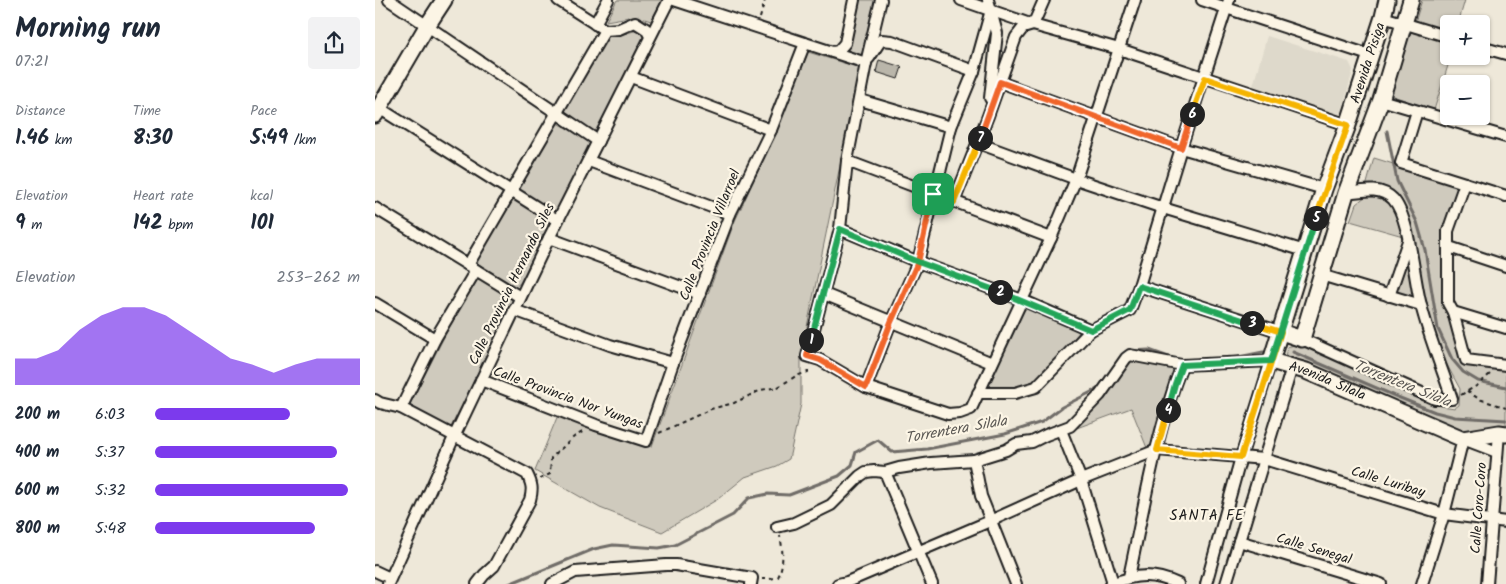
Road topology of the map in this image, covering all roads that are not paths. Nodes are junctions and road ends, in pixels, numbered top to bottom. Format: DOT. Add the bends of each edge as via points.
graph roads {
  1 [pos="389,0"];
  2 [pos="444,0"];
  3 [pos="557,0"];
  4 [pos="608,0"];
  5 [pos="669,0"];
  6 [pos="674,0"];
  7 [pos="854,0"];
  8 [pos="881,0"];
  9 [pos="961,0"];
  10 [pos="1044,0"];
  11 [pos="1135,0"];
  12 [pos="1202,0"];
  13 [pos="1387,0"];
  14 [pos="1411,0"];
  15 [pos="1228,4"];
  16 [pos="990,5"];
  17 [pos="1383,17"];
  18 [pos="595,24"];
  19 [pos="1404,24"];
  20 [pos="1033,25"];
  21 [pos="427,26"];
  22 [pos="605,30"];
  23 [pos="1440,34"];
  24 [pos="650,36"];
  25 [pos="805,43"];
  26 [pos="1119,49"];
  27 [pos="1490,50"];
  28 [pos="833,52"];
  29 [pos="1506,54"];
  30 [pos="1369,55"];
  31 [pos="866,63"];
  32 [pos="974,71"];
  33 [pos="631,77"];
  34 [pos="1205,78"];
  35 [pos="1000,82"];
  36 [pos="860,100"];
  37 [pos="1381,100"];
  38 [pos="378,105"];
  39 [pos="1417,111"];
  40 [pos="556,114"];
  41 [pos="989,116"];
  42 [pos="1096,116"];
  43 [pos="1348,125"];
  44 [pos="951,127"];
  45 [pos="771,130"];
  46 [pos="1506,137"];
  47 [pos="598,141"];
  48 [pos="978,143"];
  49 [pos="1181,148"];
  50 [pos="847,160"];
  51 [pos="589,161"];
  52 [pos="1076,179"];
  53 [pos="1465,183"];
  54 [pos="1324,189"];
  55 [pos="511,192"];
  56 [pos="1346,193"];
  57 [pos="933,194"];
  58 [pos="1506,196"];
  59 [pos="954,202"];
  60 [pos="375,208"];
  61 [pos="1163,208"];
  62 [pos="730,214"];
  63 [pos="557,220"];
  64 [pos="840,229"];
  65 [pos="549,238"];
  66 [pos="1051,238"];
  67 [pos="1409,240"];
  68 [pos="1449,248"];
  69 [pos="1305,251"];
  70 [pos="918,262"];
  71 [pos="1506,266"];
  72 [pos="472,268"];
  73 [pos="1321,276"];
  74 [pos="1139,286"];
  75 [pos="700,294"];
  76 [pos="824,294"];
  77 [pos="1389,296"];
  78 [pos="520,298"];
  79 [pos="1022,300"];
  80 [pos="375,303"];
  81 [pos="1421,305"];
  82 [pos="514,310"];
  83 [pos="1453,312"];
  84 [pos="891,322"];
  85 [pos="1506,328"];
  86 [pos="1091,330"];
  87 [pos="1281,332"];
  88 [pos="435,339"];
  89 [pos="1302,339"];
  90 [pos="1271,361"];
  91 [pos="673,363"];
  92 [pos="992,363"];
  93 [pos="1182,365"];
  94 [pos="1506,365"];
  95 [pos="1292,367"];
  96 [pos="481,380"];
  97 [pos="866,387"];
  98 [pos="978,393"];
  99 [pos="377,402"];
  100 [pos="401,408"];
  101 [pos="375,413"];
  102 [pos="1061,430"];
  103 [pos="1502,434"];
  104 [pos="454,437"];
  105 [pos="1463,439"];
  106 [pos="646,441"];
  107 [pos="1157,450"];
  108 [pos="1497,452"];
  109 [pos="1241,457"];
  110 [pos="1264,458"];
  111 [pos="973,460"];
  112 [pos="885,472"];
  113 [pos="1081,480"];
  114 [pos="1444,514"];
  115 [pos="990,521"];
  116 [pos="1492,521"];
  117 [pos="1506,522"];
  118 [pos="777,527"];
  119 [pos="1239,541"];
  120 [pos="918,551"];
  121 [pos="375,571"];
  122 [pos="1129,577"];
  123 [pos="389,581"];
  124 [pos="752,581"];
  125 [pos="1230,581"];
  126 [pos="844,583"];
  127 [pos="477,584"];
  128 [pos="552,584"];
  129 [pos="932,584"];
  130 [pos="1015,584"];
  131 [pos="1112,584"];
  132 [pos="1178,584"];
  133 [pos="1206,584"];
  134 [pos="1381,584"];
  135 [pos="1422,584"];
  136 [pos="1487,584"];
  1 -- 21 [label="street"];
  2 -- 21 [label="street"];
  3 -- 18 [label="street"];
  4 -- 18 [label="street"];
  5 -- 24 [label="street, Calle Provincia Hernando Siles"];
  6 -- 25 [label="street"];
  7 -- 28 [label="street" via="845,42"];
  8 -- 31 [label="street"];
  9 -- 16 [label="street"];
  10 -- 20 [label="street"];
  11 -- 26 [label="street"];
  12 -- 15 [label="street"];
  13 -- 17 [label="street, Avenida Pisiga"];
  14 -- 19 [label="street, Avenida Pisiga"];
  15 -- 30 [label="street"];
  15 -- 34 [label="street"];
  16 -- 20 [label="street"];
  16 -- 32 [label="street"];
  16 -- 41 [label="street" via="997,33"];
  17 -- 19 [label="street"];
  17 -- 30 [label="street, Avenida Pisiga"];
  18 -- 22 [label="street"];
  19 -- 23 [label="street"];
  19 -- 37 [label="street, Avenida Pisiga"];
  20 -- 26 [label="street"];
  20 -- 35 [label="street" via="1023,28 1016,37"];
  21 -- 38 [label="street"];
  21 -- 40 [label="street"];
  22 -- 24 [label="street" via="619,29 635,22 646,28"];
  22 -- 40 [label="street"];
  24 -- 33 [label="street, Calle Provincia Hernando Siles"];
  25 -- 28 [label="street"];
  25 -- 45 [label="street, Calle Provincia Villarroel"];
  26 -- 34 [label="street"];
  26 -- 42 [label="street"];
  27 -- 29 [label="street"];
  28 -- 31 [label="street"];
  30 -- 43 [label="street, Avenida Pisiga"];
  31 -- 32 [label="street" via="881,40"];
  31 -- 36 [label="street"];
  32 -- 44 [label="street"];
  33 -- 45 [label="street"];
  33 -- 47 [label="street, Calle Provincia Hernando Siles"];
  34 -- 43 [label="street"];
  34 -- 49 [label="street"];
  35 -- 41 [label="street"];
  35 -- 42 [label="street"];
  36 -- 44 [label="street"];
  36 -- 50 [label="street"];
  37 -- 39 [label="street"];
  37 -- 56 [label="street, Avenida Pisiga"];
  38 -- 55 [label="street"];
  39 -- 46 [label="street"];
  39 -- 53 [label="street" via="1401,163"];
  40 -- 47 [label="street"];
  40 -- 55 [label="street"];
  41 -- 48 [label="street"];
  42 -- 49 [label="street"];
  42 -- 52 [label="street"];
  43 -- 54 [label="street, Avenida Pisiga"];
  44 -- 57 [label="street"];
  45 -- 62 [label="street, Calle Provincia Villarroel"];
  47 -- 51 [label="street, Calle Provincia Hernando Siles"];
  48 -- 52 [label="street"];
  48 -- 59 [label="street"];
  49 -- 54 [label="street"];
  49 -- 61 [label="street"];
  50 -- 57 [label="street"];
  50 -- 64 [label="street"];
  51 -- 62 [label="street"];
  51 -- 63 [label="street, Calle Provincia Hernando Siles"];
  52 -- 61 [label="street"];
  52 -- 66 [label="street"];
  53 -- 58 [label="street"];
  53 -- 68 [label="street" via="1448,231"];
  54 -- 69 [label="street, Avenida Pisiga"];
  55 -- 63 [label="street"];
  55 -- 72 [label="street"];
  56 -- 67 [label="street" via="1375,190 1386,194 1394,200"];
  56 -- 73 [label="street, Avenida Pisiga"];
  57 -- 59 [label="street"];
  57 -- 70 [label="street"];
  59 -- 66 [label="street"];
  60 -- 72 [label="street"];
  61 -- 69 [label="street"];
  61 -- 74 [label="street"];
  62 -- 75 [label="street, Calle Provincia Villarroel"];
  63 -- 65 [label="street, Calle Provincia Hernando Siles"];
  64 -- 70 [label="street"];
  64 -- 76 [label="street"];
  65 -- 75 [label="street"];
  65 -- 78 [label="street, Calle Provincia Hernando Siles"];
  66 -- 79 [label="street"];
  67 -- 77 [label="street"];
  67 -- 81 [label="street"];
  68 -- 71 [label="street"];
  68 -- 83 [label="street" via="1448,303"];
  69 -- 87 [label="street, Avenida Pisiga"];
  70 -- 79 [label="street"];
  70 -- 84 [label="street"];
  72 -- 78 [label="street"];
  72 -- 88 [label="street"];
  73 -- 77 [label="street"];
  73 -- 89 [label="street, Avenida Pisiga"];
  74 -- 86 [label="street" via="1130,310"];
  74 -- 87 [label="street, Avenida Silala"];
  75 -- 91 [label="street, Calle Provincia Villarroel"];
  76 -- 84 [label="street"];
  76 -- 97 [label="street" via="807,356 820,360"];
  77 -- 81 [label="street"];
  78 -- 82 [label="street, Calle Provincia Hernando Siles"];
  79 -- 86 [label="street"];
  79 -- 92 [label="street"];
  80 -- 88 [label="street"];
  81 -- 89 [label="street, Avenida Silala" via="1452,399 1435,399"];
  82 -- 91 [label="street" via="610,345"];
  82 -- 96 [label="street, Calle Provincia Hernando Siles"];
  83 -- 85 [label="street"];
  83 -- 94 [label="street" via="1466,360"];
  84 -- 92 [label="street"];
  84 -- 97 [label="street"];
  86 -- 98 [label="street" via="1036,387 1015,393"];
  87 -- 89 [label="street, Avenida Silala"];
  87 -- 90 [label="street, Avenida Pisiga"];
  88 -- 100 [label="street"];
  90 -- 93 [label="street, Avenida Silala"];
  90 -- 95 [label="street, Avenida Silala"];
  90 -- 109 [label="street, Avenida Pisiga"];
  91 -- 106 [label="street, Calle Provincia Villarroel"];
  92 -- 98 [label="street"];
  93 -- 102 [label="street, Avenida Silala" via="1130,355 1100,395 1070,426"];
  93 -- 107 [label="street"];
  95 -- 105 [label="street, Avenida Silala"];
  95 -- 110 [label="street"];
  96 -- 104 [label="street, Calle Provincia Hernando Siles"];
  96 -- 106 [label="street, Calle Provincia Nor Yungas"];
  97 -- 98 [label="street" via="948,414 971,409"];
  99 -- 100 [label="street"];
  99 -- 101 [label="street"];
  100 -- 104 [label="street"];
  102 -- 111 [label="street"];
  102 -- 113 [label="street"];
  103 -- 105 [label="street"];
  103 -- 108 [label="street, Calle Coro-Coro"];
  104 -- 123 [label="street, Calle Provincia Hernando Siles"];
  104 -- 127 [label="street" via="527,474 533,490 494,566"];
  105 -- 108 [label="street, Avenida Silala"];
  105 -- 114 [label="street"];
  107 -- 109 [label="street, Calle Luribay"];
  107 -- 113 [label="street"];
  107 -- 122 [label="street"];
  108 -- 116 [label="street, Calle Coro-Coro"];
  109 -- 110 [label="street, Calle Luribay"];
  109 -- 133 [label="street, Avenida Pisiga"];
  110 -- 114 [label="street, Calle Luribay"];
  110 -- 119 [label="street"];
  111 -- 112 [label="street" via="931,463"];
  111 -- 115 [label="street"];
  112 -- 118 [label="street" via="866,472 831,505 794,523"];
  112 -- 120 [label="street"];
  113 -- 115 [label="street"];
  113 -- 131 [label="street"];
  114 -- 116 [label="street, Calle Luribay"];
  114 -- 135 [label="street"];
  115 -- 120 [label="street"];
  115 -- 130 [label="street"];
  116 -- 117 [label="street, Calle Luribay"];
  116 -- 136 [label="street, Calle Coro-Coro"];
  119 -- 125 [label="street"];
  119 -- 134 [label="street, Calle Senegal"];
  120 -- 126 [label="street"];
  120 -- 129 [label="street"];
  121 -- 123 [label="street"];
  122 -- 131 [label="street"];
  122 -- 132 [label="street" via="1150,575"];
  124 -- 128 [label="street" via="666,564 575,572"];
}
